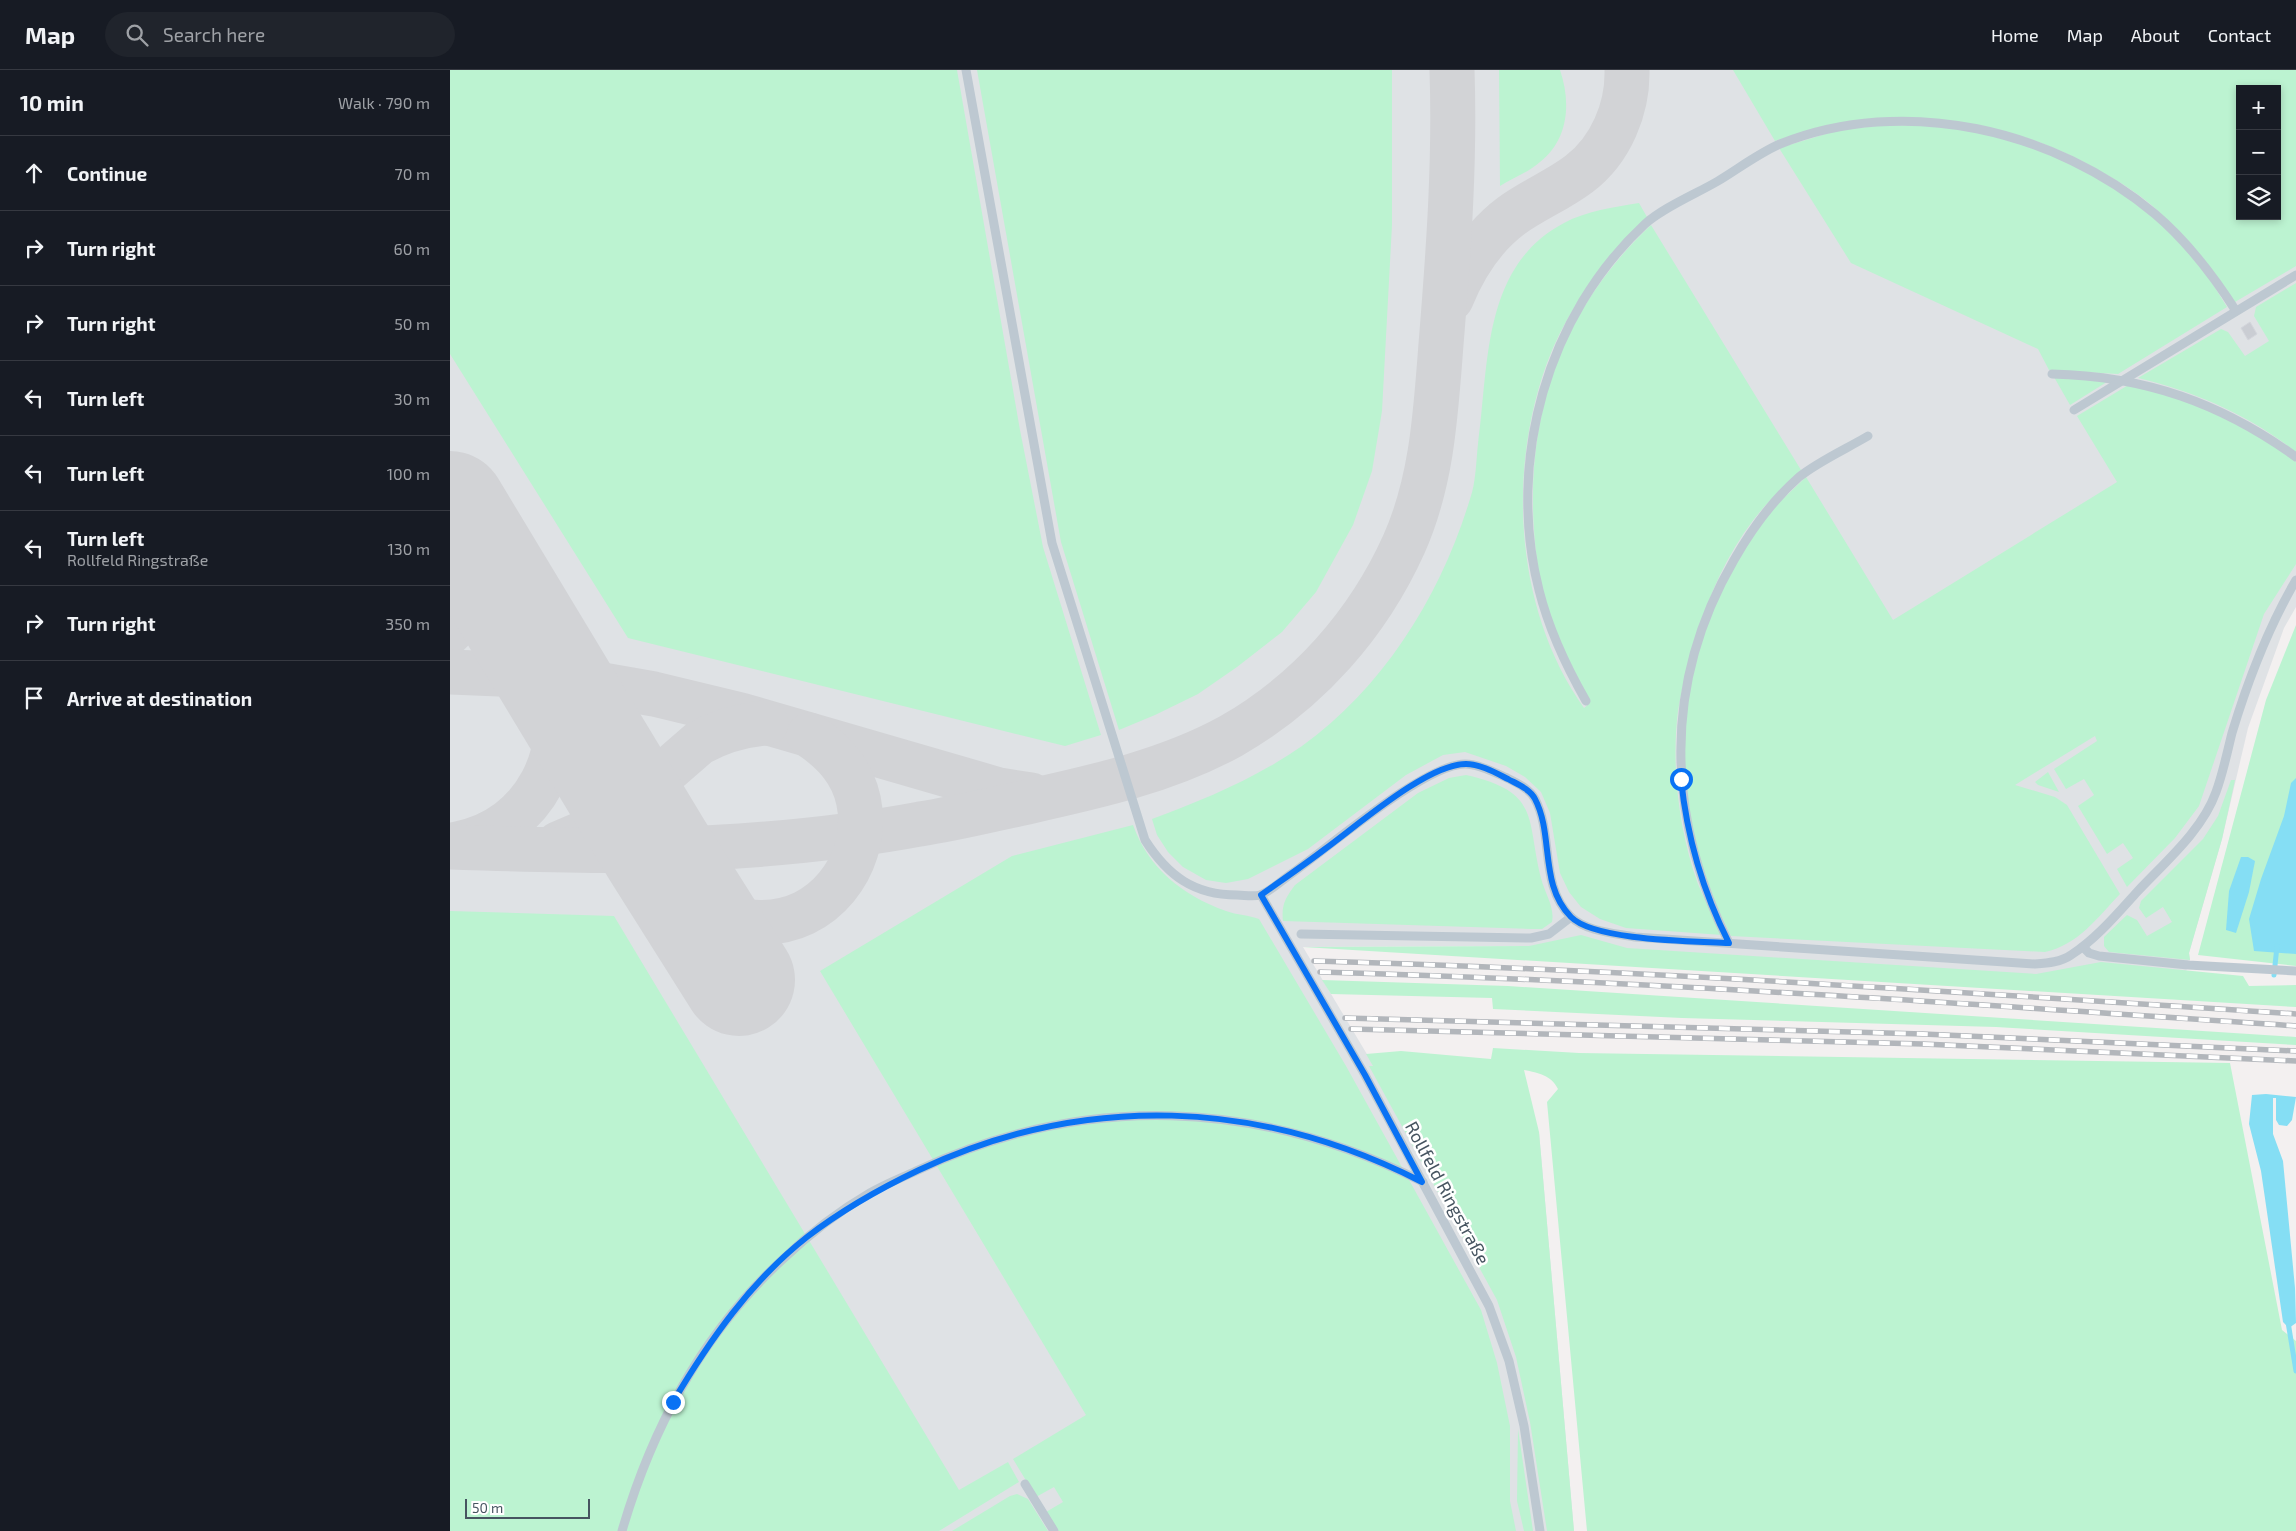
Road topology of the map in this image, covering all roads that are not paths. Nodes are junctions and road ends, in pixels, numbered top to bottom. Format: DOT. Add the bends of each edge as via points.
graph roads {
  1 [pos="966,70"];
  2 [pos="2296,275"];
  3 [pos="2236,311"];
  4 [pos="2052,374"];
  5 [pos="2124,379"];
  6 [pos="2074,410"];
  7 [pos="1868,436"];
  8 [pos="2296,457"];
  9 [pos="2296,580"];
  10 [pos="1586,702"];
  11 [pos="1261,895"];
  12 [pos="1571,917"];
  13 [pos="1301,934"];
  14 [pos="1729,943"];
  15 [pos="2082,947"];
  16 [pos="2296,971"];
  17 [pos="1422,1182"];
  18 [pos="1025,1484"];
  19 [pos="622,1531"];
  20 [pos="1054,1531"];
  21 [pos="1540,1531"];
  1 -- 11 [label="lane" via="1052,543 1145,840 1175,877 1201,890 1221,895"];
  2 -- 3 [label="lane"];
  3 -- 5 [label="lane"];
  3 -- 10 [label="lane" via="2215,279 2178,235 2110,181 2068,158 2033,144 1959,126 1892,122 1845,127 1778,144 1648,222 1606,268 1573,320 1546,384 1534,429 1529,467 1529,528 1538,589 1558,647"];
  4 -- 5 [label="lane"];
  5 -- 6 [label="lane"];
  5 -- 8 [label="lane" via="2167,390 2222,411"];
  7 -- 14 [label="lane" via="1800,476 1758,523 1725,575 1706,618 1692,662 1684,702 1680,750 1684,808 1699,873"];
  9 -- 15 [label="lane" via="2273,620 2233,732 2216,792 2205,815 2178,848"];
  11 -- 12 [label="lane" via="1411,785 1447,767 1466,764 1502,776 1535,798 1550,875 1558,897"];
  11 -- 17 [label="lane, Rollfeld Ringstraße" via="1365,1075"];
  12 -- 13 [label="lane" via="1549,934 1530,938"];
  12 -- 14 [label="lane" via="1592,928 1635,936"];
  14 -- 15 [label="lane" via="2035,964 2056,962"];
  15 -- 16 [label="lane" via="2099,956 2249,970"];
  17 -- 19 [label="lane" via="1378,1160 1328,1141 1222,1118 1185,1115 1121,1116 1076,1121 1004,1137 934,1163 870,1193 807,1237 732,1313 691,1371 669,1410 643,1466"];
  17 -- 21 [label="lane, Rollfeld Ringstraße" via="1489,1306 1509,1361 1524,1426"];
  18 -- 20 [label="lane"];
}
